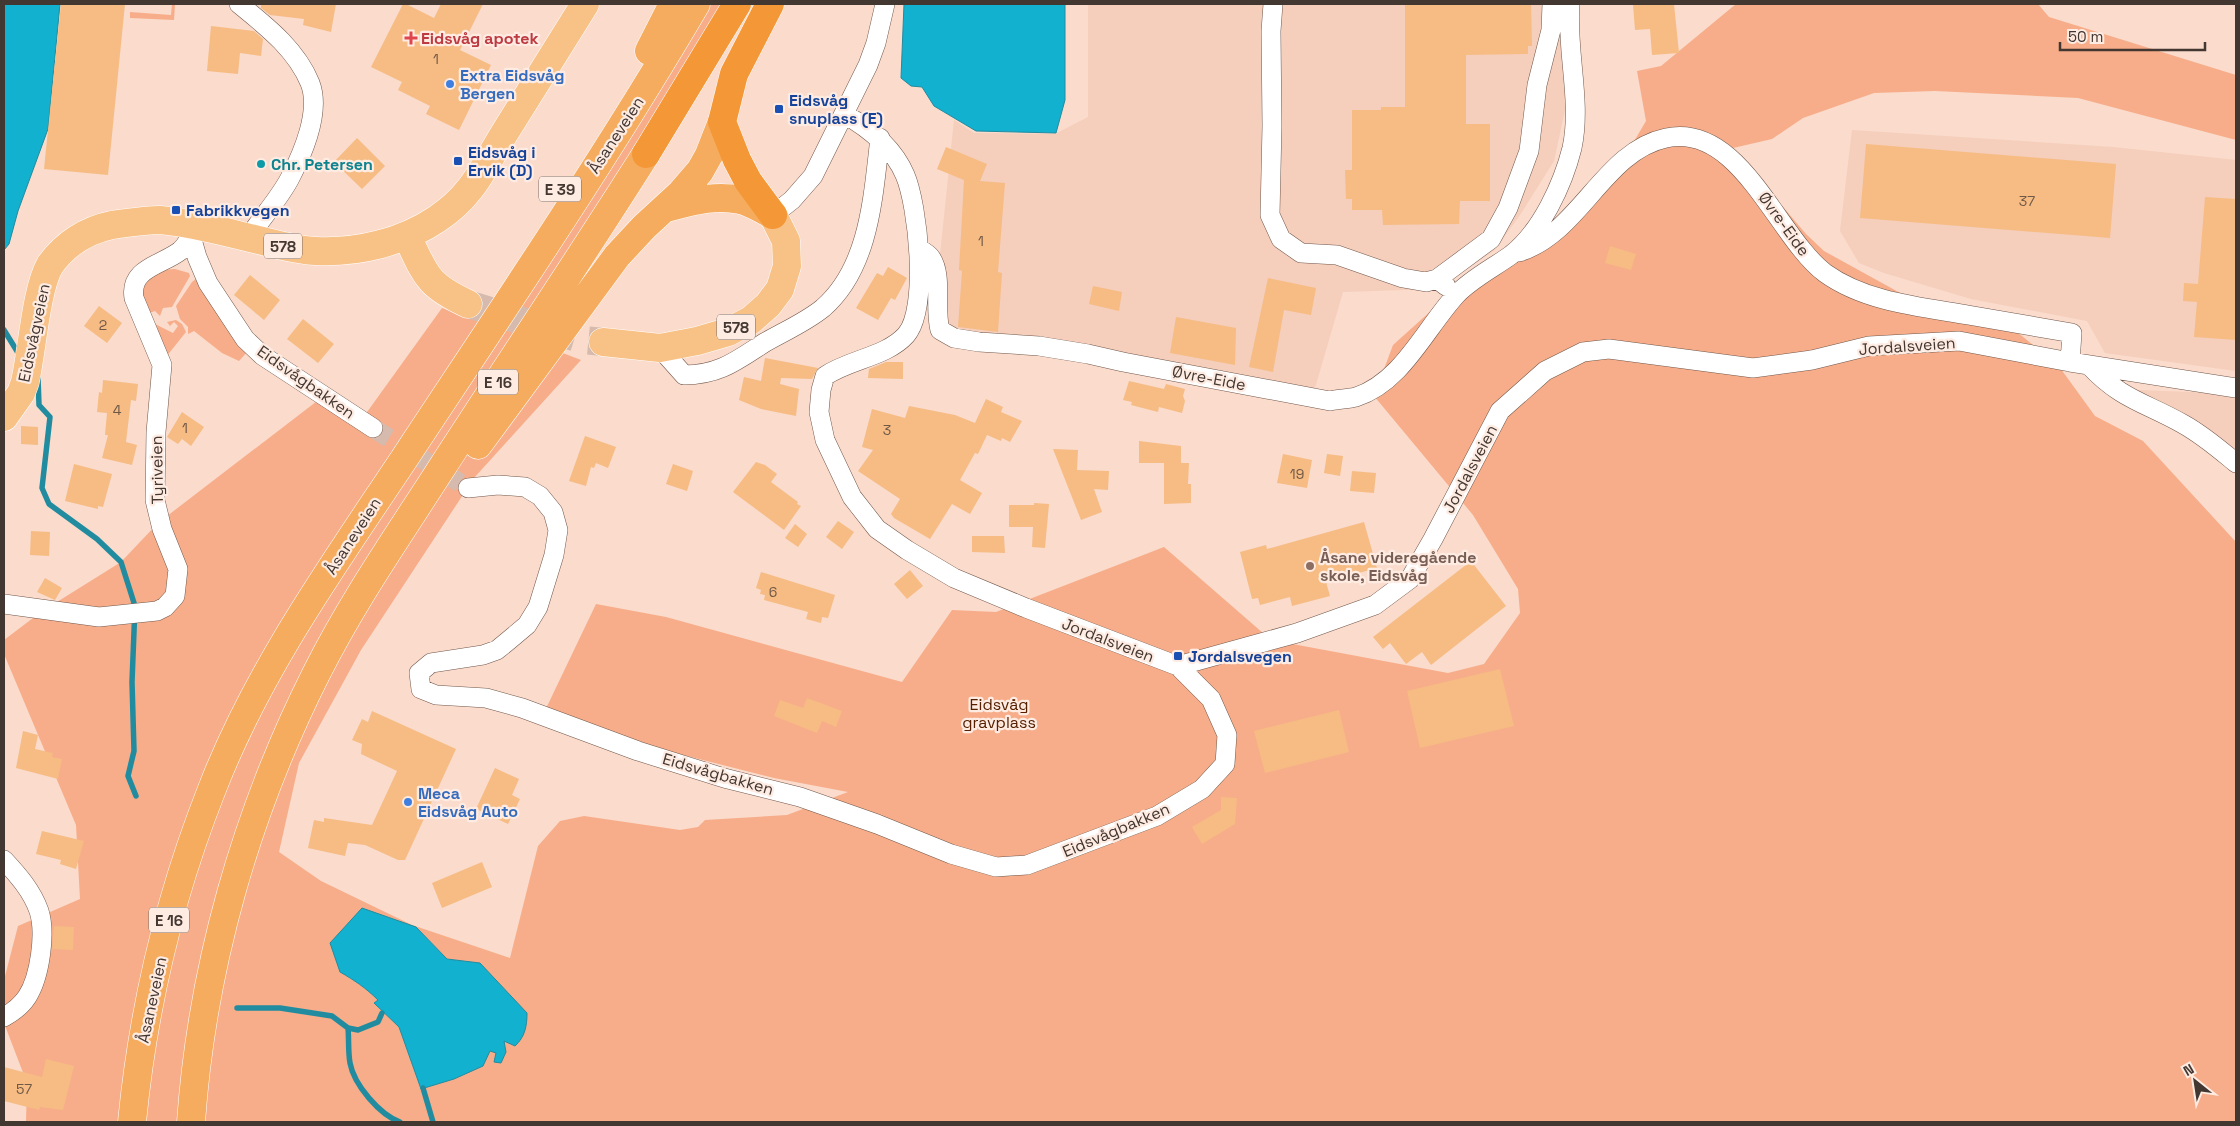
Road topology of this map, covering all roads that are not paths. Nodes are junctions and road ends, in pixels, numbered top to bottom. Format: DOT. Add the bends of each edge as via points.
graph roads {
  1 [pos="239,4"];
  2 [pos="585,4"];
  3 [pos="673,4"];
  4 [pos="696,4"];
  5 [pos="737,4"];
  6 [pos="770,4"];
  7 [pos="885,4"];
  8 [pos="1273,4"];
  9 [pos="1552,4"];
  10 [pos="1570,4"];
  11 [pos="844,114"];
  12 [pos="722,122"];
  13 [pos="880,138"];
  14 [pos="664,209"];
  15 [pos="773,215"];
  16 [pos="194,226"];
  17 [pos="407,236"];
  18 [pos="249,237"];
  19 [pos="919,248"];
  20 [pos="1513,254"];
  21 [pos="1437,279"];
  22 [pos="1456,295"];
  23 [pos="468,304"];
  24 [pos="603,342"];
  25 [pos="660,348"];
  26 [pos="2070,362"];
  27 [pos="2089,365"];
  28 [pos="457,378"];
  29 [pos="2236,388"];
  30 [pos="4,418"];
  31 [pos="373,428"];
  32 [pos="2236,463"];
  33 [pos="468,488"];
  34 [pos="4,604"];
  35 [pos="350,609"];
  36 [pos="1178,666"];
  37 [pos="4,860"];
  38 [pos="4,1017"];
  39 [pos="132,1122"];
  40 [pos="191,1122"];
  1 -- 18 [label="street" via="273,32 296,59 310,84 313,108 290,178"];
  2 -- 17 [label="main road, 578" via="475,184 459,203"];
  3 -- 28 [label="highway, E 39" via="651,48 467,334"];
  4 -- 28 [label="highway, Åsaneveien / E 16" via="629,115"];
  5 -- 35 [label="highway, E 16" via="646,154"];
  6 -- 12 [label="highway" via="734,74"];
  7 -- 11 [label="street" via="876,43"];
  8 -- 21 [label="street" via="1270,215 1281,239 1301,253 1337,254 1403,278 1426,282"];
  9 -- 21 [label="street" via="1551,30 1537,85 1529,151 1508,208 1492,239"];
  10 -- 20 [label="street, Øvre-Eide" via="1574,107 1572,146 1550,206"];
  11 -- 13 [label="street, Jordalsveien"];
  11 -- 15 [label="street" via="813,176 792,200"];
  12 -- 14 [label="highway" via="700,171"];
  12 -- 15 [label="highway" via="748,181"];
  13 -- 19 [label="street, Jordalsveien" via="905,175"];
  13 -- 25 [label="street" via="868,229 838,292 822,308 722,369 703,375 684,375"];
  14 -- 15 [label="highway" via="706,199 728,198 742,200"];
  14 -- 35 [label="highway" via="630,241 600,278 473,452 393,571"];
  15 -- 25 [label="main road, 578" via="786,241 787,266 780,289 768,305 752,320 728,332"];
  16 -- 18 [label="main road, Eidsvågveien / 578"];
  16 -- 30 [label="main road, Eidsvågveien / 578" via="160,220 128,222 80,236 63,250 50,266 42,288 21,393"];
  16 -- 31 [label="street, Eidsvågbakken" via="193,243 208,283 245,339 263,356"];
  16 -- 34 [label="street, Tyriveien" via="180,251 141,272 132,290 162,365 156,432 155,500 162,529 178,569 175,596 165,607 148,613 99,617"];
  17 -- 18 [label="main road, Eidsvågveien / 578" via="358,249 315,251"];
  17 -- 23 [label="main road" via="429,280 444,293"];
  19 -- 22 [label="street, Øvre-Eide" via="931,258 936,275 940,330 954,338 1088,354 1330,401 1356,397 1378,386 1398,368"];
  19 -- 36 [label="street, Jordalsveien" via="918,306 906,334 890,348 840,366 825,376 821,390 819,412 825,440 852,497 877,529 954,578"];
  20 -- 22 [label="street, Øvre-Eide"];
  20 -- 26 [label="street, Øvre-Eide" via="1532,248 1549,237 1645,145 1669,138 1697,140 1722,154 1751,180 1768,200 1792,239 1838,282 1908,304 2072,333"];
  21 -- 22 [label="street"];
  24 -- 25 [label="main road, 578"];
  26 -- 27 [label="street, Jordalsveien"];
  26 -- 36 [label="street, Jordalsveien" via="1959,341 1868,346 1812,360 1753,368 1610,349 1583,352 1545,371 1500,411 1410,579 1375,605 1297,633"];
  27 -- 29 [label="street, Jordalsveien"];
  27 -- 32 [label="street" via="2122,394 2183,424"];
  28 -- 39 [label="highway, Åsaneveien / E 16" via="296,625 260,688 212,788 186,862 154,982"];
  33 -- 36 [label="street, Eidsvågbakken" via="516,486 540,496 553,512 558,530 554,555 538,607 527,625 498,650 430,663 419,672 421,689 436,696 486,698 522,708 638,750 878,824 951,854 996,867 1028,865 1158,816 1202,789 1224,764 1227,735 1211,699"];
  35 -- 40 [label="highway, E 16" via="286,736 235,878 209,985"];
  37 -- 38 [label="street" via="30,890 42,925 39,961 32,987 20,1006"];
}
